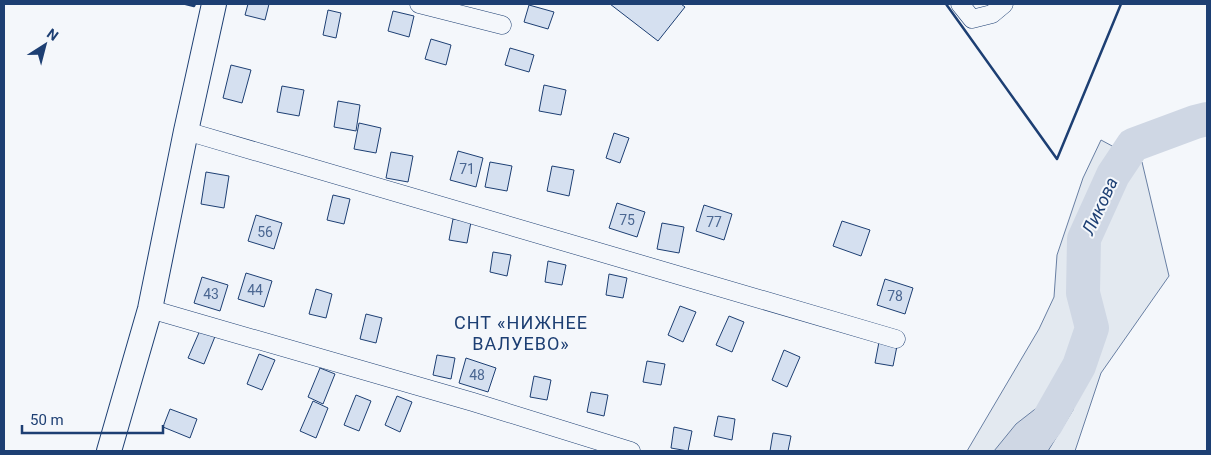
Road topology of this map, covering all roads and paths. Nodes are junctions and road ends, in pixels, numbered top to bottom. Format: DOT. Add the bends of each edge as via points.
graph roads {
  1 [pos="214,4"];
  2 [pos="420,4"];
  3 [pos="960,4"];
  4 [pos="1004,4"];
  5 [pos="502,25"];
  6 [pos="186,131"];
  7 [pos="150,309"];
  8 [pos="896,339"];
  9 [pos="108,451"];
  10 [pos="631,451"];
  1 -- 6 [label="street"];
  2 -- 5 [label="street"];
  3 -- 4 [label="street" via="972,19 992,14"];
  6 -- 7 [label="street"];
  6 -- 8 [label="street"];
  7 -- 9 [label="street"];
  7 -- 10 [label="street"];
}
